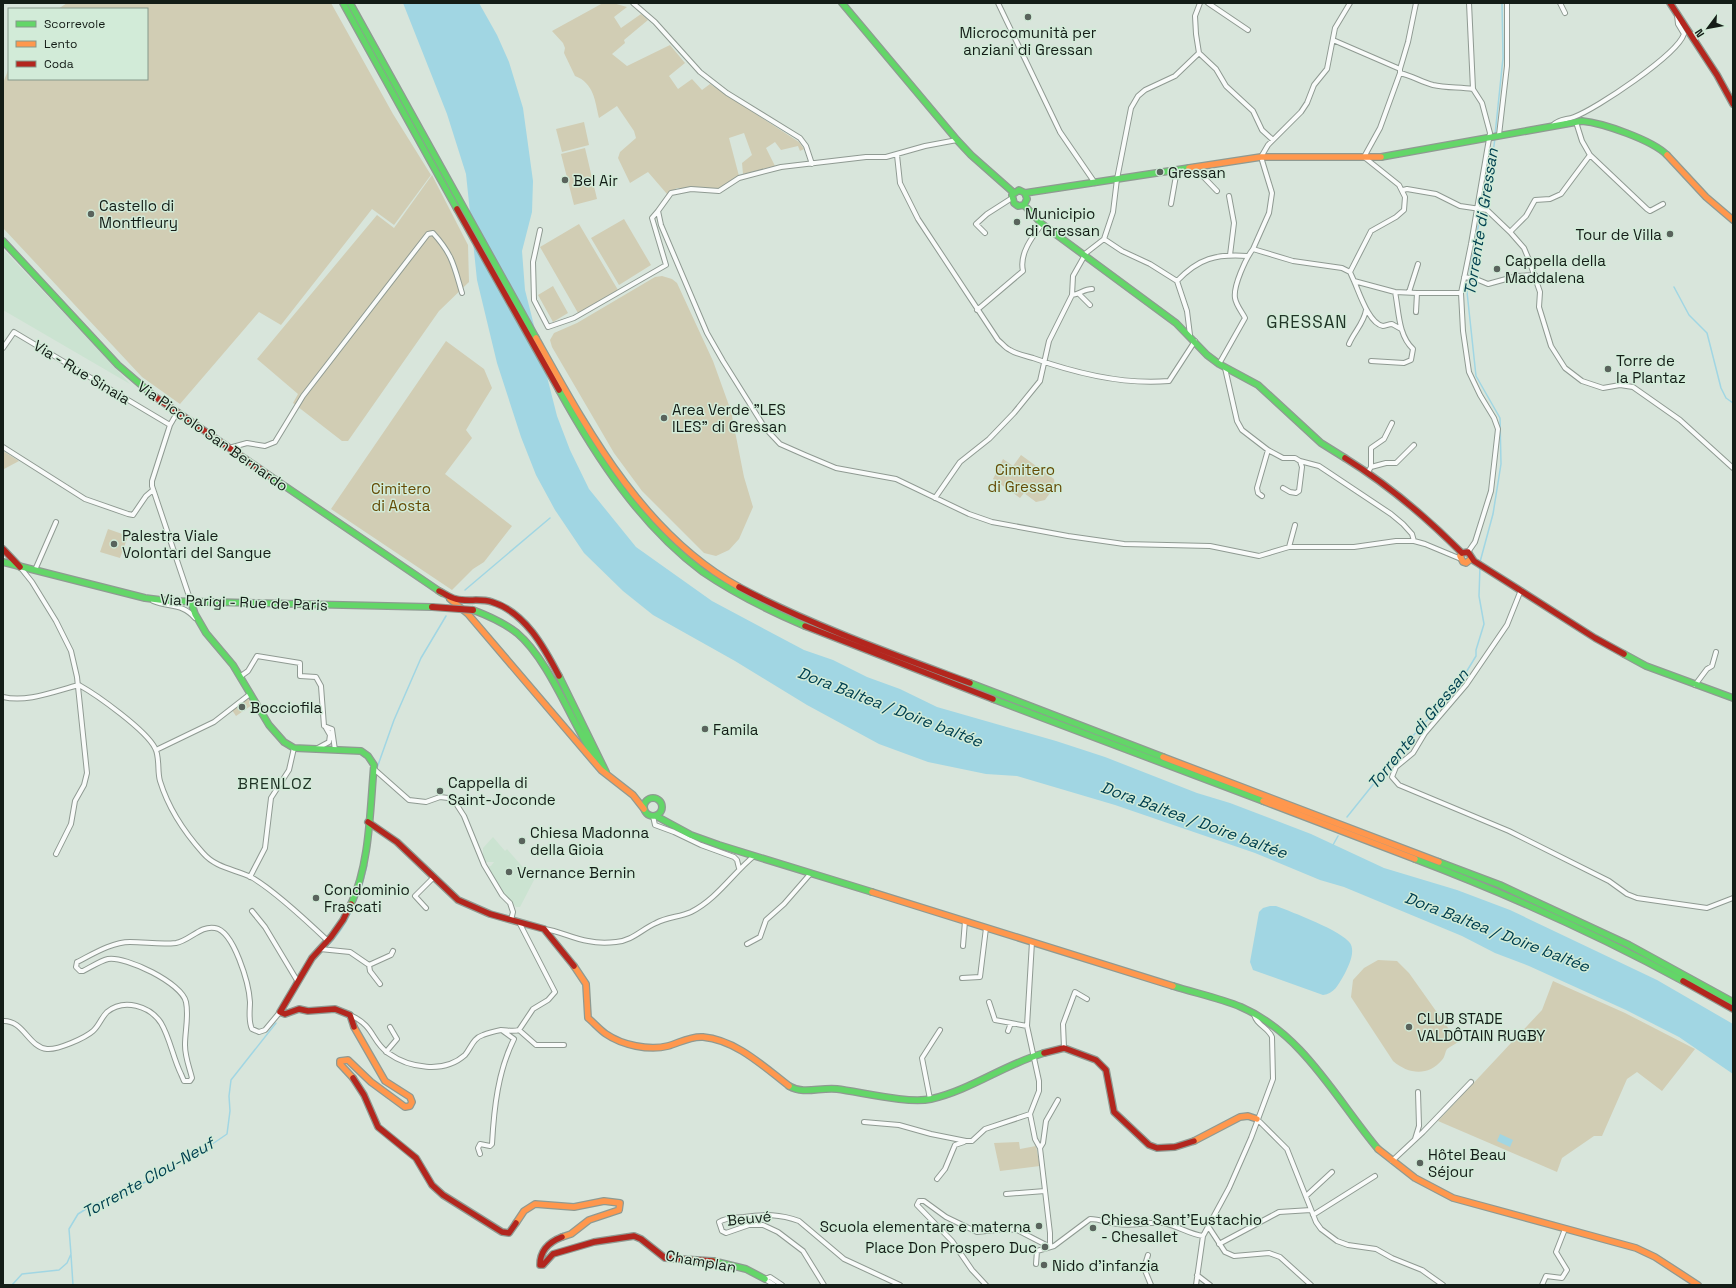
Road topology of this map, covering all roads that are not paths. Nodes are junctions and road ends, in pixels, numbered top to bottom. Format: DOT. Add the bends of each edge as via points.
graph roads {
  1 [pos="343,3"];
  2 [pos="350,3"];
  3 [pos="633,3"];
  4 [pos="843,3"];
  5 [pos="998,3"];
  6 [pos="1200,3"];
  7 [pos="1208,3"];
  8 [pos="1350,3"];
  9 [pos="1416,3"];
  10 [pos="1470,3"];
  11 [pos="1507,3"];
  12 [pos="1560,3"];
  13 [pos="1670,3"];
  14 [pos="1564,13"];
  15 [pos="1677,16"];
  16 [pos="1248,30"];
  17 [pos="1333,40"];
  18 [pos="1199,53"];
  19 [pos="1400,71"];
  20 [pos="1474,89"];
  21 [pos="1733,104"];
  22 [pos="409,116"];
  23 [pos="1576,122"];
  24 [pos="1552,126"];
  25 [pos="1499,135"];
  26 [pos="1489,137"];
  27 [pos="957,140"];
  28 [pos="1273,140"];
  29 [pos="897,155"];
  30 [pos="1590,155"];
  31 [pos="1261,157"];
  32 [pos="1364,157"];
  33 [pos="812,164"];
  34 [pos="1194,167"];
  35 [pos="1177,170"];
  36 [pos="1117,179"];
  37 [pos="1095,183"];
  38 [pos="1403,190"];
  39 [pos="1217,191"];
  40 [pos="1025,193"];
  41 [pos="1013,196"];
  42 [pos="1229,196"];
  43 [pos="1170,204"];
  44 [pos="1663,204"];
  45 [pos="1024,205"];
  46 [pos="1478,208"];
  47 [pos="658,210"];
  48 [pos="1733,220"];
  49 [pos="1042,224"];
  50 [pos="540,230"];
  51 [pos="1510,232"];
  52 [pos="985,233"];
  53 [pos="1104,239"];
  54 [pos="3,242"];
  55 [pos="1253,249"];
  56 [pos="1230,255"];
  57 [pos="1084,256"];
  58 [pos="1247,256"];
  59 [pos="1418,264"];
  60 [pos="1350,272"];
  61 [pos="1535,275"];
  62 [pos="1464,278"];
  63 [pos="1177,281"];
  64 [pos="1354,281"];
  65 [pos="1092,289"];
  66 [pos="1395,292"];
  67 [pos="1409,292"];
  68 [pos="1417,293"];
  69 [pos="1461,293"];
  70 [pos="462,294"];
  71 [pos="1079,294"];
  72 [pos="1072,295"];
  73 [pos="1090,305"];
  74 [pos="977,310"];
  75 [pos="1366,310"];
  76 [pos="1416,312"];
  77 [pos="1401,329"];
  78 [pos="1190,335"];
  79 [pos="1195,341"];
  80 [pos="1350,344"];
  81 [pos="3,348"];
  82 [pos="1371,361"];
  83 [pos="1045,362"];
  84 [pos="1219,364"];
  85 [pos="1225,368"];
  86 [pos="177,413"];
  87 [pos="1392,423"];
  88 [pos="170,425"];
  89 [pos="1414,445"];
  90 [pos="3,447"];
  91 [pos="229,448"];
  92 [pos="1268,450"];
  93 [pos="1300,461"];
  94 [pos="1733,468"];
  95 [pos="1370,469"];
  96 [pos="1284,488"];
  97 [pos="153,490"];
  98 [pos="1262,496"];
  99 [pos="935,498"];
  100 [pos="56,522"];
  101 [pos="1295,525"];
  102 [pos="1414,541"];
  103 [pos="1289,547"];
  104 [pos="3,549"];
  105 [pos="1464,555"];
  106 [pos="1471,559"];
  107 [pos="3,562"];
  108 [pos="20,567"];
  109 [pos="35,570"];
  110 [pos="1521,590"];
  111 [pos="439,591"];
  112 [pos="145,598"];
  113 [pos="464,599"];
  114 [pos="191,602"];
  115 [pos="460,607"];
  116 [pos="195,618"];
  117 [pos="1716,652"];
  118 [pos="241,676"];
  119 [pos="78,685"];
  120 [pos="1695,685"];
  121 [pos="250,694"];
  122 [pos="3,697"];
  123 [pos="1733,698"];
  124 [pos="324,726"];
  125 [pos="294,748"];
  126 [pos="316,749"];
  127 [pos="156,750"];
  128 [pos="335,750"];
  129 [pos="374,769"];
  130 [pos="609,776"];
  131 [pos="633,795"];
  132 [pos="649,799"];
  133 [pos="662,808"];
  134 [pos="644,809"];
  135 [pos="654,816"];
  136 [pos="370,823"];
  137 [pos="673,824"];
  138 [pos="56,854"];
  139 [pos="754,856"];
  140 [pos="739,868"];
  141 [pos="810,873"];
  142 [pos="250,877"];
  143 [pos="434,877"];
  144 [pos="1733,898"];
  145 [pos="426,908"];
  146 [pos="252,911"];
  147 [pos="512,920"];
  148 [pos="965,921"];
  149 [pos="520,924"];
  150 [pos="986,928"];
  151 [pos="544,929"];
  152 [pos="328,941"];
  153 [pos="1032,942"];
  154 [pos="748,944"];
  155 [pos="962,946"];
  156 [pos="321,949"];
  157 [pos="393,950"];
  158 [pos="369,965"];
  159 [pos="962,978"];
  160 [pos="298,982"];
  161 [pos="380,984"];
  162 [pos="1087,999"];
  163 [pos="989,1002"];
  164 [pos="1733,1002"];
  165 [pos="1733,1009"];
  166 [pos="280,1012"];
  167 [pos="1254,1014"];
  168 [pos="350,1015"];
  169 [pos="3,1021"];
  170 [pos="1011,1023"];
  171 [pos="1027,1026"];
  172 [pos="390,1027"];
  173 [pos="501,1030"];
  174 [pos="519,1030"];
  175 [pos="940,1030"];
  176 [pos="1008,1031"];
  177 [pos="564,1045"];
  178 [pos="1064,1048"];
  179 [pos="386,1052"];
  180 [pos="1033,1058"];
  181 [pos="1471,1082"];
  182 [pos="1418,1092"];
  183 [pos="930,1099"];
  184 [pos="1058,1100"];
  185 [pos="1030,1114"];
  186 [pos="1258,1119"];
  187 [pos="864,1122"];
  188 [pos="1415,1139"];
  189 [pos="966,1141"];
  190 [pos="1040,1148"];
  191 [pos="480,1154"];
  192 [pos="1392,1161"];
  193 [pos="1332,1172"];
  194 [pos="1375,1176"];
  195 [pos="937,1180"];
  196 [pos="1045,1191"];
  197 [pos="1006,1194"];
  198 [pos="1306,1196"];
  199 [pos="1311,1210"];
  200 [pos="1313,1215"];
  201 [pos="1208,1226"];
  202 [pos="1565,1229"];
  203 [pos="1203,1236"];
  204 [pos="1219,1244"];
  205 [pos="1050,1247"];
  206 [pos="1148,1255"];
  207 [pos="1036,1264"];
  208 [pos="1197,1275"];
  209 [pos="765,1279"];
  210 [pos="774,1285"];
  211 [pos="782,1285"];
  212 [pos="824,1285"];
  213 [pos="900,1285"];
  214 [pos="986,1285"];
  215 [pos="1151,1285"];
  216 [pos="1196,1285"];
  217 [pos="1210,1285"];
  218 [pos="1311,1285"];
  219 [pos="1443,1285"];
  220 [pos="1542,1285"];
  221 [pos="1698,1285"];
  1 -- 22 [label="main road"];
  2 -- 22 [label="main road"];
  3 -- 33 [label="street" via="655,22 700,72 727,93 800,138 806,146"];
  4 -- 27 [label="main road"];
  5 -- 37 [label="street" via="1060,132"];
  6 -- 18 [label="street" via="1195,16"];
  7 -- 16 [label="street"];
  8 -- 17 [label="street" via="1335,28"];
  9 -- 19 [label="street"];
  10 -- 20 [label="street"];
  11 -- 25 [label="street" via="1507,66"];
  12 -- 14 [label="street"];
  13 -- 15 [label="main road"];
  15 -- 21 [label="main road" via="1717,75"];
  15 -- 24 [label="street" via="1684,34 1670,53 1596,104"];
  17 -- 19 [label="street"];
  17 -- 28 [label="street" via="1327,69 1314,85 1307,103"];
  18 -- 28 [label="street" via="1216,69 1226,86 1253,111 1262,130"];
  18 -- 36 [label="street" via="1175,76 1138,96 1131,108"];
  19 -- 20 [label="street" via="1446,88"];
  19 -- 32 [label="street" via="1380,128"];
  20 -- 26 [label="street" via="1482,103"];
  22 -- 164 [label="main road" via="608,461 645,508 690,554 737,586 773,605 837,632 1500,885 1629,945"];
  22 -- 165 [label="main road" via="569,409 622,490 662,535 692,563 736,593 774,614 830,637 1491,888 1624,950"];
  23 -- 24 [label="main road"];
  23 -- 30 [label="street"];
  23 -- 48 [label="main road" via="1595,122 1653,144"];
  24 -- 25 [label="main road"];
  25 -- 26 [label="main road"];
  26 -- 32 [label="main road" via="1383,157"];
  26 -- 46 [label="street"];
  27 -- 29 [label="street"];
  27 -- 41 [label="main road"];
  28 -- 31 [label="street"];
  29 -- 33 [label="street"];
  29 -- 74 [label="street" via="900,183 918,219"];
  30 -- 44 [label="street" via="1647,210"];
  30 -- 51 [label="street" via="1561,194 1550,200 1535,200 1526,216"];
  31 -- 32 [label="main road"];
  31 -- 34 [label="main road"];
  31 -- 55 [label="street" via="1272,193 1269,213"];
  32 -- 38 [label="street"];
  33 -- 47 [label="street" via="781,167 739,178 719,191 691,189 671,192"];
  34 -- 35 [label="main road"];
  34 -- 39 [label="street"];
  35 -- 36 [label="main road"];
  35 -- 43 [label="street"];
  36 -- 37 [label="main road"];
  36 -- 53 [label="street" via="1113,212"];
  37 -- 40 [label="main road"];
  38 -- 46 [label="street" via="1436,194 1460,206"];
  38 -- 60 [label="street" via="1404,210 1371,231"];
  40 -- 41 [label="main road" via="1019,190"];
  40 -- 45 [label="main road" via="1027,199"];
  41 -- 45 [label="main road" via="1016,205"];
  41 -- 52 [label="street" via="976,224"];
  42 -- 56 [label="street" via="1234,223"];
  45 -- 49 [label="main road"];
  46 -- 51 [label="street" via="1487,210"];
  46 -- 62 [label="street"];
  47 -- 50 [label="street" via="652,218 666,265 574,318 548,327 534,300 533,262"];
  47 -- 99 [label="street" via="661,225 707,333 765,428 780,444 836,468 896,479"];
  49 -- 57 [label="main road"];
  49 -- 74 [label="street" via="1029,240 1022,265 1023,271"];
  51 -- 61 [label="street" via="1524,248"];
  53 -- 57 [label="street"];
  53 -- 63 [label="street"];
  54 -- 86 [label="main road, Via Piccolo San Bernardo" via="118,365"];
  55 -- 58 [label="street"];
  55 -- 60 [label="street" via="1293,261 1342,268"];
  56 -- 58 [label="street"];
  56 -- 63 [label="street" via="1201,261"];
  57 -- 72 [label="street" via="1073,276"];
  57 -- 78 [label="main road"];
  58 -- 84 [label="street" via="1235,298 1245,318"];
  59 -- 67 [label="street"];
  60 -- 64 [label="street"];
  61 -- 62 [label="street" via="1517,276 1488,284"];
  61 -- 94 [label="street" via="1540,292 1539,307 1551,346 1565,368 1582,381 1603,388 1620,385 1633,387 1680,420"];
  62 -- 69 [label="street"];
  63 -- 78 [label="street" via="1187,311"];
  64 -- 66 [label="street"];
  64 -- 75 [label="street"];
  65 -- 71 [label="street" via="1086,289"];
  66 -- 67 [label="street"];
  66 -- 77 [label="street"];
  67 -- 68 [label="street"];
  68 -- 69 [label="street"];
  68 -- 76 [label="street"];
  69 -- 105 [label="street" via="1469,372 1498,429 1492,492 1475,542"];
  70 -- 91 [label="street" via="453,261 446,248 432,234 428,234 303,396 275,442 265,446 247,443"];
  71 -- 72 [label="street"];
  71 -- 73 [label="street"];
  72 -- 83 [label="street" via="1049,341"];
  74 -- 83 [label="street" via="998,340 1009,350"];
  75 -- 77 [label="street" via="1376,324 1392,324"];
  75 -- 80 [label="street" via="1365,318"];
  77 -- 82 [label="street" via="1406,342 1413,349 1411,360 1404,363"];
  78 -- 79 [label="main road"];
  79 -- 83 [label="street" via="1169,381 1151,383 1121,380"];
  79 -- 84 [label="main road"];
  81 -- 88 [label="street, Via - Rue Sinaia" via="14,332"];
  83 -- 99 [label="street" via="1040,381 1014,414 989,440 960,462"];
  84 -- 85 [label="main road"];
  85 -- 92 [label="street" via="1237,421 1242,430"];
  85 -- 95 [label="main road" via="1258,385 1321,444"];
  86 -- 88 [label="street"];
  86 -- 91 [label="main road, Via Piccolo San Bernardo"];
  87 -- 95 [label="street" via="1384,439 1371,448"];
  88 -- 97 [label="street" via="152,481"];
  89 -- 95 [label="street" via="1396,463 1386,463"];
  90 -- 97 [label="street" via="85,499 133,515"];
  91 -- 111 [label="main road, Via Piccolo San Bernardo"];
  92 -- 93 [label="street" via="1283,458 1295,458"];
  92 -- 98 [label="street" via="1257,488"];
  93 -- 96 [label="street" via="1302,467 1299,491 1290,492"];
  93 -- 102 [label="street" via="1319,466 1361,493 1403,524 1412,534"];
  95 -- 105 [label="main road"];
  97 -- 114 [label="street"];
  99 -- 103 [label="street" via="992,522 1124,544 1210,546 1259,556"];
  100 -- 109 [label="street"];
  101 -- 103 [label="street"];
  102 -- 103 [label="street" via="1354,547"];
  102 -- 105 [label="street"];
  104 -- 108 [label="main road"];
  105 -- 106 [label="main road" via="1471,555"];
  105 -- 106 [label="main road" via="1466,563"];
  106 -- 110 [label="main road"];
  107 -- 108 [label="main road, Via Parigi - Rue de Paris"];
  108 -- 109 [label="main road, Via Parigi - Rue de Paris"];
  108 -- 119 [label="street" via="63,633 71,651"];
  109 -- 112 [label="main road, Via Parigi - Rue de Paris"];
  110 -- 120 [label="main road" via="1595,638 1646,666"];
  110 -- 144 [label="street" via="1506,625 1466,685 1425,733 1413,753 1396,767 1392,777 1399,785 1509,831 1609,881 1637,898 1698,908 1707,908"];
  111 -- 113 [label="main road" via="456,599"];
  111 -- 115 [label="main road, Via Piccolo San Bernardo"];
  112 -- 114 [label="main road, Via Parigi - Rue de Paris"];
  112 -- 116 [label="street" via="163,605 179,606 189,610"];
  113 -- 115 [label="main road"];
  113 -- 130 [label="main road" via="497,604 529,626 549,656"];
  114 -- 116 [label="main road"];
  114 -- 130 [label="main road, Via Parigi - Rue de Paris, bridge" via="432,607 473,610 500,620 528,643 540,660 583,740"];
  115 -- 130 [label="main road, Via Piccolo San Bernardo" via="586,754"];
  116 -- 118 [label="main road"];
  117 -- 120 [label="street" via="1712,666"];
  118 -- 121 [label="main road"];
  118 -- 124 [label="street" via="248,671 257,656 300,662 300,676 316,677 321,686"];
  119 -- 122 [label="street" via="24,699"];
  119 -- 127 [label="street" via="90,691 150,739"];
  119 -- 138 [label="street" via="86,779 75,801 71,824"];
  120 -- 123 [label="main road"];
  121 -- 125 [label="main road" via="278,736"];
  121 -- 127 [label="street" via="214,722"];
  124 -- 126 [label="street" via="328,730 329,742"];
  124 -- 128 [label="street" via="332,729"];
  125 -- 126 [label="main road"];
  125 -- 142 [label="street" via="289,770 271,798 265,848"];
  126 -- 128 [label="main road"];
  127 -- 142 [label="street" via="160,781 181,825 212,862"];
  128 -- 129 [label="main road" via="361,751 373,762"];
  129 -- 136 [label="main road"];
  129 -- 147 [label="street" via="413,802 426,802 440,797 455,802 464,816 484,866 510,903"];
  130 -- 131 [label="main road"];
  131 -- 132 [label="main road"];
  131 -- 134 [label="main road"];
  132 -- 133 [label="main road" via="659,800"];
  132 -- 134 [label="main road" via="645,802"];
  133 -- 135 [label="main road" via="660,813"];
  133 -- 137 [label="main road"];
  134 -- 135 [label="main road"];
  135 -- 137 [label="main road"];
  135 -- 140 [label="street" via="653,822 658,826 734,857"];
  136 -- 143 [label="main road" via="397,842"];
  136 -- 152 [label="main road" via="357,892 346,916"];
  137 -- 139 [label="main road" via="704,840"];
  139 -- 140 [label="street"];
  139 -- 141 [label="main road"];
  140 -- 151 [label="street" via="735,875 704,903 690,912 655,923 632,939 617,942 588,941"];
  141 -- 148 [label="main road"];
  141 -- 154 [label="street" via="784,904 766,920 760,937"];
  142 -- 152 [label="street"];
  143 -- 145 [label="street" via="415,896"];
  143 -- 147 [label="main road" via="458,900 490,914"];
  146 -- 160 [label="street" via="265,927"];
  147 -- 149 [label="main road"];
  148 -- 150 [label="main road"];
  148 -- 155 [label="street"];
  149 -- 151 [label="main road"];
  149 -- 174 [label="street" via="555,992 548,1000 532,1009"];
  150 -- 153 [label="main road"];
  150 -- 159 [label="street" via="980,977"];
  151 -- 183 [label="main road" via="586,984 588,1018 616,1039 651,1048 667,1046 689,1038 712,1039 722,1041 752,1057 779,1080 797,1090 834,1089 915,1100"];
  152 -- 156 [label="main road"];
  153 -- 167 [label="main road" via="1221,1000"];
  153 -- 171 [label="street"];
  156 -- 158 [label="street" via="350,952"];
  156 -- 160 [label="main road"];
  157 -- 158 [label="street" via="391,955"];
  158 -- 161 [label="street" via="370,971"];
  160 -- 166 [label="main road"];
  162 -- 178 [label="street" via="1075,992 1064,1024"];
  163 -- 170 [label="street" via="995,1020"];
  166 -- 168 [label="main road" via="285,1014 299,1009 335,1008"];
  166 -- 169 [label="street" via="265,1030 259,1032 252,1028 247,982 230,940 224,932 206,928 178,943 129,942 101,950 77,962 76,967 84,971 107,959 129,961 172,985 181,993 186,1002 186,1057 192,1078 190,1081 184,1081 180,1074 160,1023 148,1011 139,1007 125,1004 116,1007 108,1012 88,1035 66,1045 48,1049 36,1045 10,1020"];
  167 -- 186 [label="street" via="1255,1020 1270,1032 1273,1045 1273,1079"];
  167 -- 192 [label="main road" via="1299,1049 1368,1137"];
  168 -- 179 [label="street" via="368,1026"];
  168 -- 209 [label="main road, Champlan" via="352,1023 385,1080 410,1097 410,1106 405,1107 371,1082 348,1060 343,1060 340,1064 361,1090 378,1127 416,1158 432,1185 443,1195 502,1232 509,1232 525,1211 538,1204 573,1207 618,1202 621,1205 619,1210 589,1220 571,1234 552,1241 547,1245 539,1264 543,1265 553,1254 594,1242 634,1236 664,1258 727,1264"];
  170 -- 171 [label="street"];
  170 -- 176 [label="street"];
  171 -- 180 [label="street"];
  172 -- 179 [label="street" via="397,1039"];
  173 -- 174 [label="street"];
  173 -- 179 [label="street" via="477,1038 458,1060 435,1067 422,1067 399,1060"];
  173 -- 191 [label="street" via="514,1039 497,1092 492,1144 480,1144"];
  174 -- 177 [label="street" via="536,1045"];
  175 -- 183 [label="street" via="922,1058"];
  178 -- 180 [label="main road"];
  178 -- 186 [label="main road" via="1096,1060 1102,1065 1106,1070 1114,1112 1149,1145 1175,1147 1197,1140 1240,1117"];
  180 -- 183 [label="main road" via="963,1089"];
  180 -- 185 [label="street" via="1039,1091"];
  181 -- 188 [label="street"];
  182 -- 188 [label="street" via="1419,1126"];
  184 -- 190 [label="street" via="1046,1121"];
  185 -- 189 [label="street" via="985,1129 972,1141"];
  185 -- 190 [label="street" via="1035,1139"];
  186 -- 198 [label="street" via="1287,1148"];
  186 -- 201 [label="street" via="1229,1188"];
  187 -- 189 [label="street" via="899,1125"];
  188 -- 192 [label="street"];
  189 -- 195 [label="street" via="955,1145 945,1169"];
  190 -- 196 [label="street"];
  192 -- 202 [label="main road" via="1431,1188 1454,1198"];
  193 -- 198 [label="street"];
  194 -- 200 [label="street"];
  196 -- 197 [label="street"];
  196 -- 205 [label="street"];
  198 -- 199 [label="street"];
  199 -- 200 [label="street"];
  199 -- 204 [label="street" via="1279,1212"];
  200 -- 219 [label="street" via="1321,1230 1337,1241 1376,1249 1422,1270"];
  201 -- 203 [label="street"];
  201 -- 204 [label="street"];
  202 -- 220 [label="street" via="1556,1252 1567,1270 1562,1278 1546,1276"];
  202 -- 221 [label="main road" via="1636,1248"];
  203 -- 205 [label="street" via="1164,1223 1119,1225 1097,1219 1090,1220"];
  203 -- 208 [label="street"];
  204 -- 218 [label="street" via="1225,1252 1234,1256 1269,1253 1280,1257"];
  205 -- 207 [label="street" via="1037,1251"];
  205 -- 214 [label="street" via="1017,1230 977,1232 946,1217 924,1201 919,1201 917,1205 920,1209 952,1241"];
  206 -- 215 [label="street" via="1144,1268"];
  208 -- 216 [label="street"];
  208 -- 217 [label="street"];
  209 -- 210 [label="street"];
  209 -- 211 [label="street" via="770,1277"];
  212 -- 213 [label="street, Beuvé" via="803,1251 778,1232 763,1225 749,1225 726,1233 722,1230 720,1222 726,1218 772,1214 799,1221 844,1259"];
}
